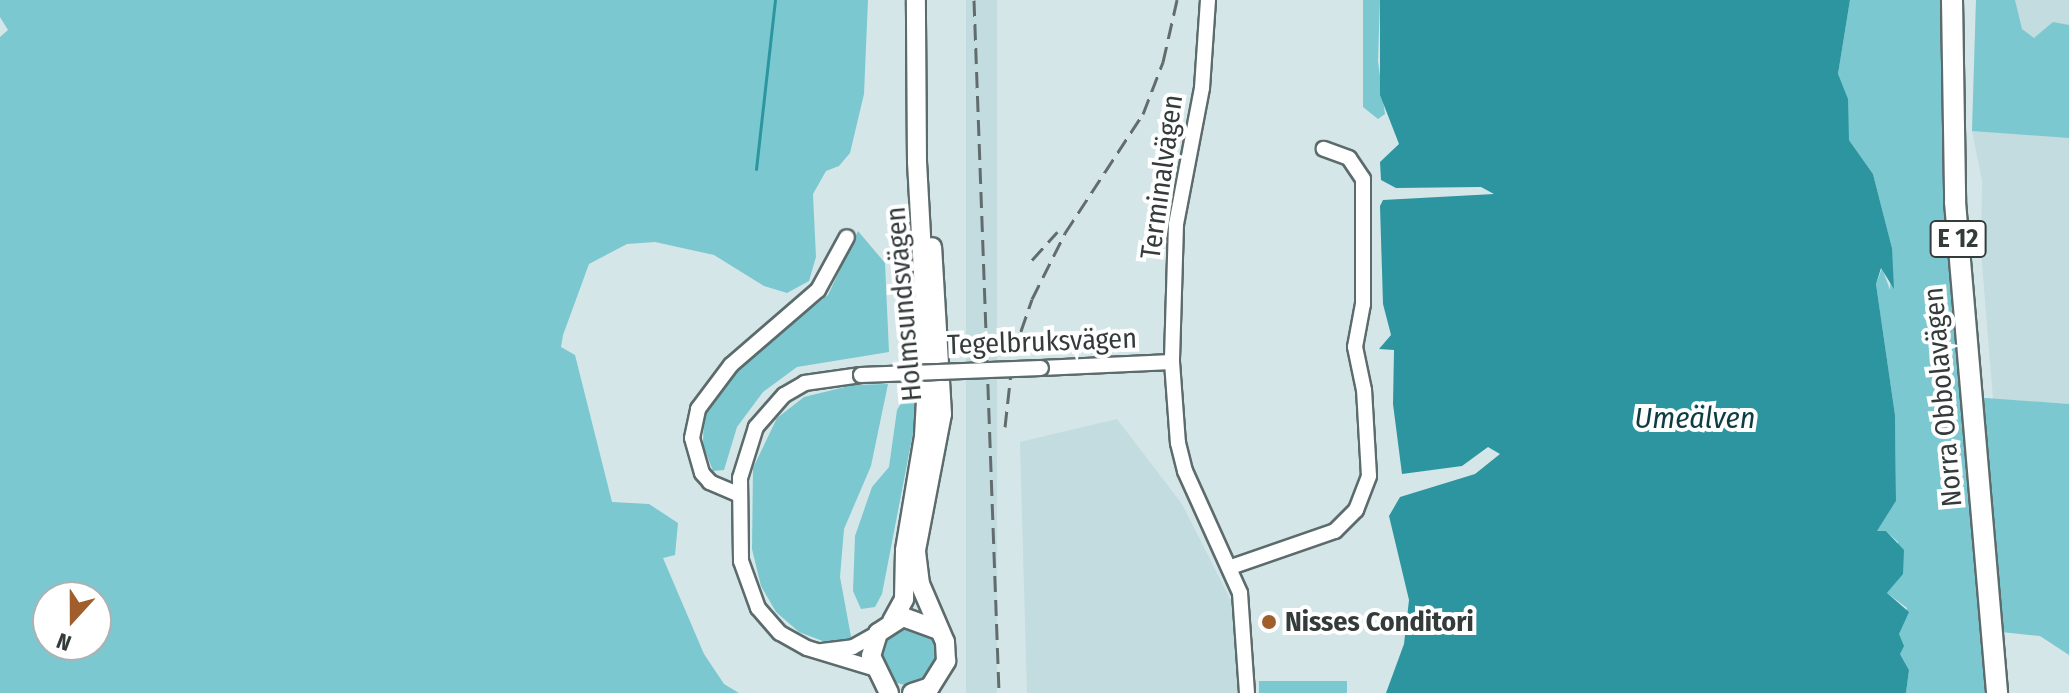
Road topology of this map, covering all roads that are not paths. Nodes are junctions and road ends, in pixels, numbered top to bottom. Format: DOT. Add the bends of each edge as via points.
graph roads {
  1 [pos="916,0"];
  2 [pos="1208,0"];
  3 [pos="1952,0"];
  4 [pos="1324,149"];
  5 [pos="917,162"];
  6 [pos="847,237"];
  7 [pos="1172,362"];
  8 [pos="740,495"];
  9 [pos="1231,567"];
  10 [pos="885,627"];
  11 [pos="936,629"];
  12 [pos="819,652"];
  13 [pos="882,682"];
  14 [pos="923,691"];
  15 [pos="904,693"];
  16 [pos="1247,693"];
  17 [pos="1997,693"];
  1 -- 5 [label="main road, Holmsundsvägen"];
  2 -- 7 [label="street, Terminalvägen" via="1202,88 1176,224"];
  3 -- 17 [label="highway, Norra Obbolavägen / E 12" via="1955,202"];
  4 -- 9 [label="street" via="1349,158 1363,179 1363,313 1355,347 1364,390 1369,476 1356,510 1335,531"];
  5 -- 10 [label="main road, Holmsundsvägen" via="928,365 924,436 905,550 904,599"];
  5 -- 11 [label="main road, Holmsundsvägen" via="934,262 942,359 936,460 916,550 920,584"];
  6 -- 8 [label="street" via="818,290 731,365 698,409 692,438 702,473"];
  7 -- 8 [label="street, Tegelbruksvägen, bridge" via="861,375 805,383 769,410 747,443"];
  7 -- 9 [label="street, Tegelbruksvägen" via="1185,471"];
  8 -- 12 [label="street, Tegelbruksvägen" via="741,561 750,592 780,633"];
  9 -- 16 [label="street, Tegelbruksvägen" via="1240,593"];
  10 -- 11 [label="main road" via="915,617"];
  10 -- 12 [label="street" via="853,647"];
  10 -- 13 [label="main road, Holmsundsvägen" via="871,648"];
  11 -- 14 [label="main road, Holmsundsvägen" via="945,642 946,661"];
  12 -- 13 [label="street, Tegelbruksvägen"];
  13 -- 15 [label="main road"];
}
